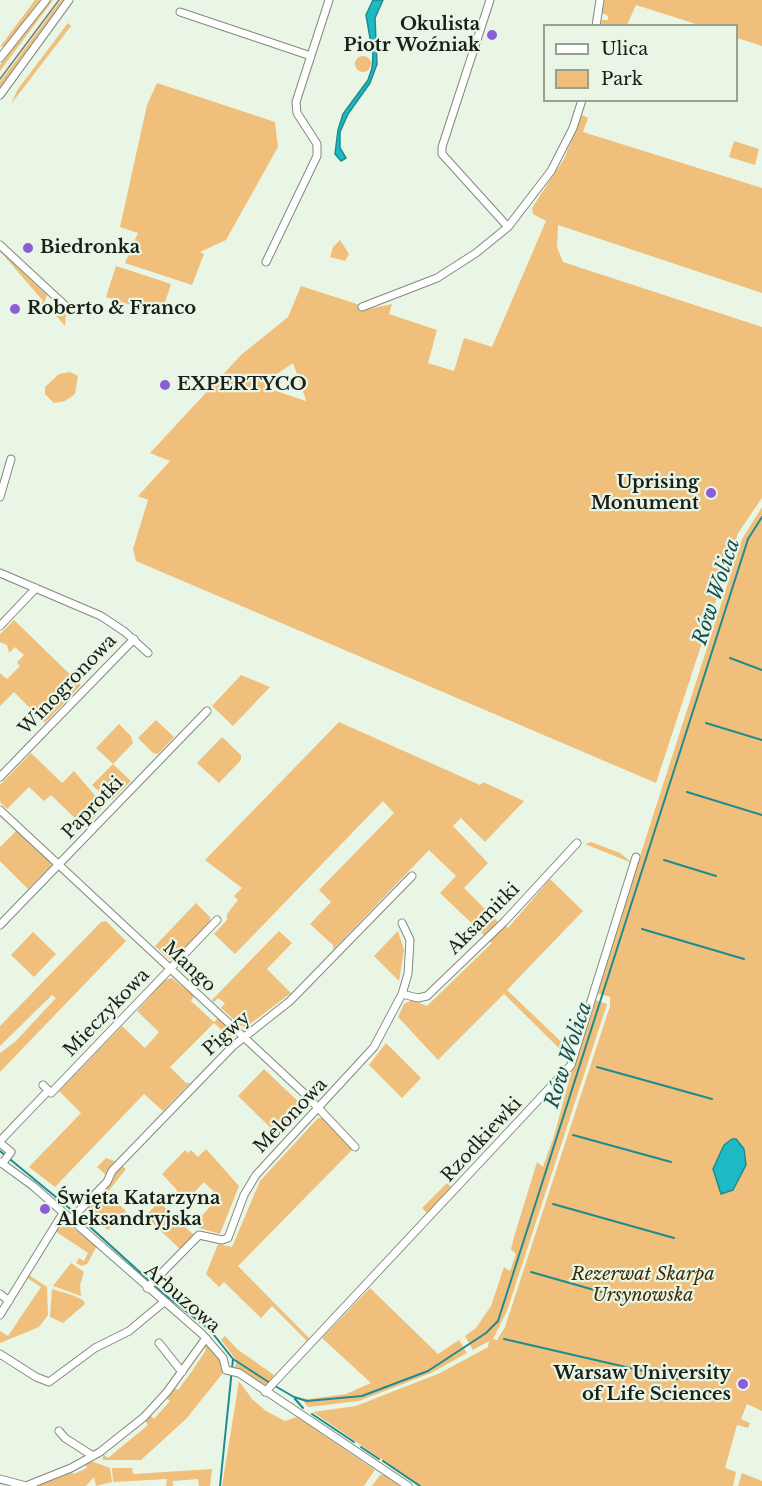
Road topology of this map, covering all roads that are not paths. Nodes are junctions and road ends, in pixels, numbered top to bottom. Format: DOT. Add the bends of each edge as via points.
graph roads {
  1 [pos="46,0"];
  2 [pos="69,0"];
  3 [pos="329,0"];
  4 [pos="490,0"];
  5 [pos="600,0"];
  6 [pos="180,12"];
  7 [pos="597,24"];
  8 [pos="311,56"];
  9 [pos="0,58"];
  10 [pos="0,95"];
  11 [pos="581,102"];
  12 [pos="508,227"];
  13 [pos="0,245"];
  14 [pos="266,262"];
  15 [pos="362,307"];
  16 [pos="69,309"];
  17 [pos="11,459"];
  18 [pos="0,497"];
  19 [pos="0,573"];
  20 [pos="36,588"];
  21 [pos="0,626"];
  22 [pos="134,639"];
  23 [pos="148,653"];
  24 [pos="207,711"];
  25 [pos="0,777"];
  26 [pos="0,810"];
  27 [pos="577,843"];
  28 [pos="636,858"];
  29 [pos="59,865"];
  30 [pos="412,876"];
  31 [pos="217,920"];
  32 [pos="402,923"];
  33 [pos="0,925"];
  34 [pos="170,969"];
  35 [pos="402,994"];
  36 [pos="242,1037"];
  37 [pos="43,1085"];
  38 [pos="45,1094"];
  39 [pos="317,1110"];
  40 [pos="0,1142"];
  41 [pos="355,1147"];
  42 [pos="4,1160"];
  43 [pos="63,1213"];
  44 [pos="71,1219"];
  45 [pos="148,1287"];
  46 [pos="0,1294"];
  47 [pos="9,1301"];
  48 [pos="164,1302"];
  49 [pos="0,1315"];
  50 [pos="206,1338"];
  51 [pos="159,1343"];
  52 [pos="0,1354"];
  53 [pos="182,1372"];
  54 [pos="266,1391"];
  55 [pos="59,1431"];
  56 [pos="93,1456"];
  57 [pos="0,1479"];
  58 [pos="408,1486"];
  1 -- 9 [label="street"];
  2 -- 10 [label="street"];
  3 -- 8 [label="street"];
  4 -- 12 [label="street" via="442,154"];
  5 -- 7 [label="street"];
  6 -- 8 [label="street"];
  8 -- 14 [label="street" via="296,102 300,119 317,144 317,156"];
  11 -- 12 [label="street" via="551,171"];
  12 -- 15 [label="street" via="437,278"];
  13 -- 16 [label="street"];
  17 -- 18 [label="street"];
  19 -- 20 [label="street"];
  20 -- 21 [label="street"];
  20 -- 22 [label="street" via="101,616"];
  22 -- 23 [label="street"];
  22 -- 25 [label="street, Winogronowa"];
  24 -- 29 [label="street, Paprotki"];
  26 -- 29 [label="street, Mango"];
  27 -- 35 [label="street, Aksamitki" via="504,922 427,996"];
  28 -- 54 [label="street, Rzodkiewki" via="571,1065"];
  29 -- 33 [label="street, Paprotki"];
  29 -- 34 [label="street, Mango"];
  30 -- 36 [label="street, Pigwy" via="290,1002"];
  31 -- 34 [label="street, Mieczykowa"];
  32 -- 35 [label="street, Melonowa" via="410,940 411,955"];
  34 -- 36 [label="street, Mango"];
  34 -- 37 [label="street, Mieczykowa" via="51,1093"];
  35 -- 39 [label="street, Melonowa" via="374,1047"];
  36 -- 39 [label="street, Mango" via="306,1095"];
  36 -- 44 [label="street, Pigwy"];
  38 -- 40 [label="street"];
  39 -- 41 [label="street, Mango"];
  39 -- 45 [label="street, Melonowa" via="256,1175 228,1238 199,1235"];
  40 -- 42 [label="street" via="11,1152"];
  42 -- 43 [label="street, Arbuzowa"];
  43 -- 44 [label="street, Arbuzowa"];
  43 -- 47 [label="street"];
  44 -- 45 [label="street, Arbuzowa"];
  45 -- 48 [label="street, Arbuzowa"];
  46 -- 47 [label="street"];
  47 -- 49 [label="street"];
  48 -- 50 [label="street, Arbuzowa"];
  48 -- 52 [label="street" via="129,1331 94,1348 49,1382"];
  50 -- 53 [label="street"];
  50 -- 54 [label="street, Arbuzowa" via="228,1370"];
  51 -- 53 [label="street"];
  53 -- 56 [label="street" via="144,1417"];
  54 -- 58 [label="street, Arbuzowa"];
  55 -- 56 [label="street"];
  56 -- 57 [label="street" via="26,1486"];
}
